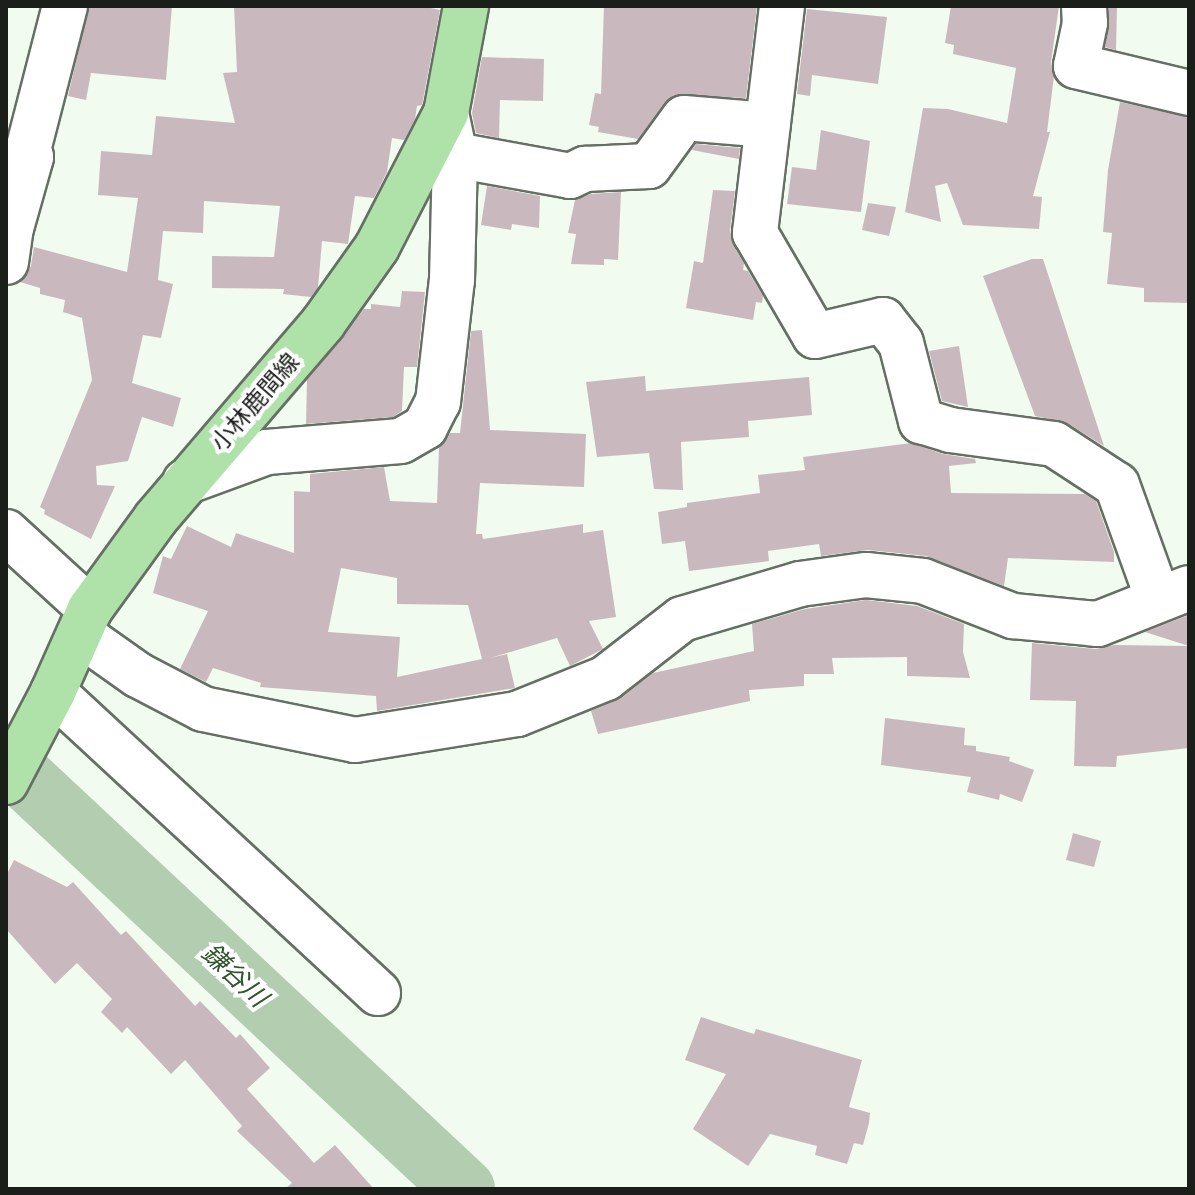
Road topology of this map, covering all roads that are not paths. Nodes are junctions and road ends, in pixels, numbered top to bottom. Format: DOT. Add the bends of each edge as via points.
graph roads {
  1 [pos="65,6"];
  2 [pos="465,6"];
  3 [pos="782,6"];
  4 [pos="1084,6"];
  5 [pos="1189,93"];
  6 [pos="446,113"];
  7 [pos="768,125"];
  8 [pos="17,145"];
  9 [pos="455,155"];
  10 [pos="6,262"];
  11 [pos="185,482"];
  12 [pos="6,532"];
  13 [pos="1173,593"];
  14 [pos="85,622"];
  15 [pos="50,699"];
  16 [pos="6,782"];
  17 [pos="378,993"];
  1 -- 8 [label="street"];
  2 -- 6 [label="main road, 小林鹿間線"];
  3 -- 7 [label="street"];
  4 -- 5 [label="street" via="1076,66"];
  6 -- 9 [label="street"];
  6 -- 11 [label="main road, 小林鹿間線" via="377,247 323,323"];
  7 -- 9 [label="street" via="684,118 649,166 585,169 570,176"];
  7 -- 13 [label="street" via="755,233 815,336 883,320 901,343 921,421 1054,444 1117,485"];
  8 -- 10 [label="street" via="31,157"];
  9 -- 11 [label="street" via="452,280 438,402 425,427 401,441 267,452"];
  11 -- 14 [label="main road, 小林鹿間線"];
  12 -- 14 [label="street"];
  13 -- 14 [label="street" via="1098,624 1013,616 923,581 866,575 800,584 682,619 606,678 517,714 355,740 203,709 138,675"];
  14 -- 15 [label="main road, 小林鹿間線"];
  15 -- 16 [label="main road, 小林鹿間線"];
  15 -- 17 [label="street"];
}
